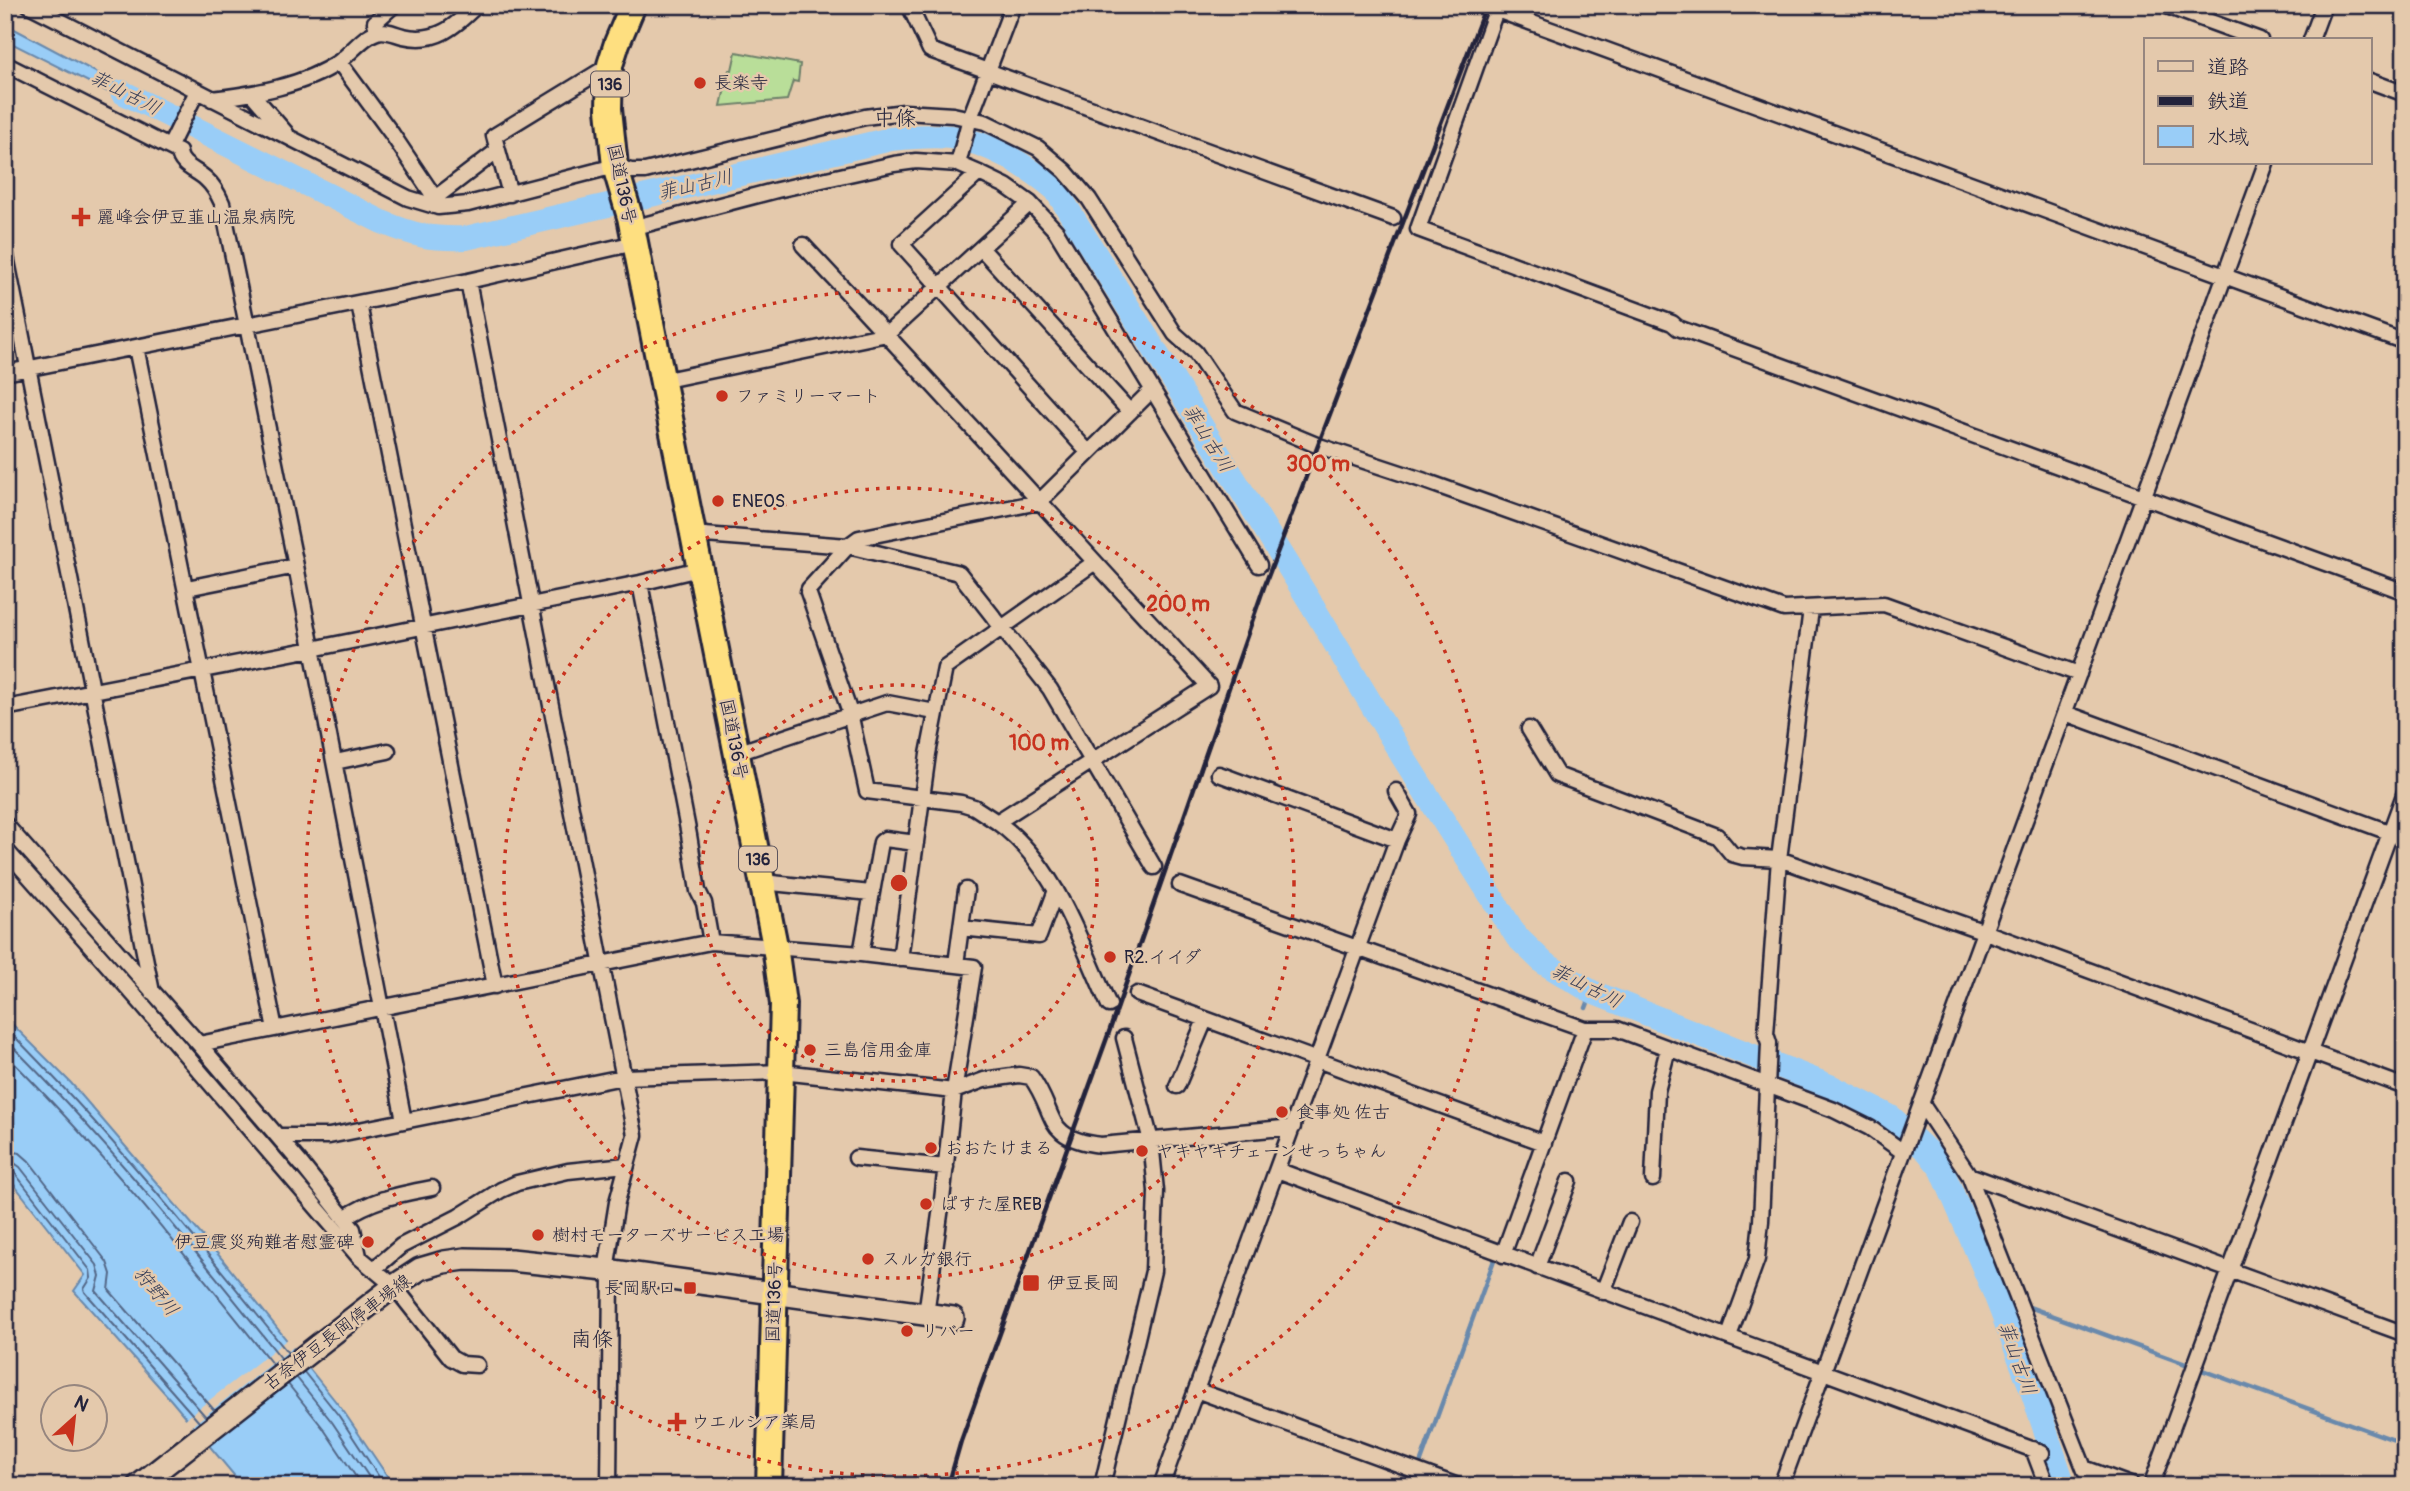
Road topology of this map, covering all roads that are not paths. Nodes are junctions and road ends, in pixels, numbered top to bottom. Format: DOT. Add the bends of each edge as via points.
graph roads {
  1 [pos="29,5"];
  2 [pos="394,5"];
  3 [pos="477,5"];
  4 [pos="633,5"];
  5 [pos="908,5"];
  6 [pos="1013,5"];
  7 [pos="2164,5"];
  8 [pos="2324,5"];
  9 [pos="1492,7"];
  10 [pos="377,32"];
  11 [pos="2255,38"];
  12 [pos="2312,38"];
  13 [pos="339,62"];
  14 [pos="5,64"];
  15 [pos="610,65"];
  16 [pos="989,71"];
  17 [pos="2372,82"];
  18 [pos="195,94"];
  19 [pos="252,94"];
  20 [pos="2405,94"];
  21 [pos="212,99"];
  22 [pos="970,120"];
  23 [pos="291,139"];
  24 [pos="170,146"];
  25 [pos="498,150"];
  26 [pos="958,162"];
  27 [pos="2266,164"];
  28 [pos="979,173"];
  29 [pos="618,174"];
  30 [pos="510,194"];
  31 [pos="436,203"];
  32 [pos="1030,203"];
  33 [pos="1393,218"];
  34 [pos="632,229"];
  35 [pos="803,245"];
  36 [pos="981,248"];
  37 [pos="5,251"];
  38 [pos="2224,276"];
  39 [pos="468,281"];
  40 [pos="939,286"];
  41 [pos="359,303"];
  42 [pos="248,324"];
  43 [pos="887,334"];
  44 [pos="2405,342"];
  45 [pos="136,347"];
  46 [pos="29,368"];
  47 [pos="5,373"];
  48 [pos="661,381"];
  49 [pos="1152,390"];
  50 [pos="1130,412"];
  51 [pos="1088,452"];
  52 [pos="2144,498"];
  53 [pos="1039,502"];
  54 [pos="692,534"];
  55 [pos="848,546"];
  56 [pos="1095,562"];
  57 [pos="1259,565"];
  58 [pos="296,566"];
  59 [pos="699,569"];
  60 [pos="640,583"];
  61 [pos="187,588"];
  62 [pos="2405,592"];
  63 [pos="532,605"];
  64 [pos="1811,609"];
  65 [pos="423,627"];
  66 [pos="1002,628"];
  67 [pos="313,649"];
  68 [pos="204,670"];
  69 [pos="2080,674"];
  70 [pos="94,691"];
  71 [pos="5,708"];
  72 [pos="935,712"];
  73 [pos="850,713"];
  74 [pos="2065,713"];
  75 [pos="1529,729"];
  76 [pos="388,751"];
  77 [pos="737,753"];
  78 [pos="1091,761"];
  79 [pos="335,762"];
  80 [pos="1219,774"];
  81 [pos="1396,791"];
  82 [pos="2405,792"];
  83 [pos="923,796"];
  84 [pos="997,822"];
  85 [pos="5,824"];
  86 [pos="2390,832"];
  87 [pos="2405,838"];
  88 [pos="1398,841"];
  89 [pos="916,843"];
  90 [pos="5,849"];
  91 [pos="1779,859"];
  92 [pos="1154,867"];
  93 [pos="762,882"];
  94 [pos="1180,885"];
  95 [pos="966,890"];
  96 [pos="1056,890"];
  97 [pos="872,892"];
  98 [pos="961,928"];
  99 [pos="1985,932"];
  100 [pos="711,942"];
  101 [pos="775,946"];
  102 [pos="1357,950"];
  103 [pos="861,954"];
  104 [pos="900,959"];
  105 [pos="603,964"];
  106 [pos="956,964"];
  107 [pos="495,986"];
  108 [pos="152,992"];
  109 [pos="1137,994"];
  110 [pos="1109,1005"];
  111 [pos="383,1008"];
  112 [pos="1205,1020"];
  113 [pos="275,1029"];
  114 [pos="1585,1029"];
  115 [pos="1124,1038"];
  116 [pos="199,1044"];
  117 [pos="1668,1049"];
  118 [pos="2309,1051"];
  119 [pos="1317,1062"];
  120 [pos="782,1072"];
  121 [pos="623,1077"];
  122 [pos="1766,1081"];
  123 [pos="1177,1086"];
  124 [pos="2405,1087"];
  125 [pos="954,1091"];
  126 [pos="1920,1107"];
  127 [pos="404,1121"];
  128 [pos="1293,1127"];
  129 [pos="278,1136"];
  130 [pos="1151,1141"];
  131 [pos="1544,1143"];
  132 [pos="1903,1149"];
  133 [pos="856,1158"];
  134 [pos="626,1165"];
  135 [pos="946,1167"];
  136 [pos="1278,1170"];
  137 [pos="1969,1175"];
  138 [pos="1653,1179"];
  139 [pos="1569,1181"];
  140 [pos="432,1188"];
  141 [pos="344,1218"];
  142 [pos="1630,1222"];
  143 [pos="1503,1255"];
  144 [pos="359,1258"];
  145 [pos="1537,1267"];
  146 [pos="374,1269"];
  147 [pos="609,1270"];
  148 [pos="2229,1270"];
  149 [pos="1603,1292"];
  150 [pos="386,1293"];
  151 [pos="774,1293"];
  152 [pos="926,1314"];
  153 [pos="953,1318"];
  154 [pos="2405,1334"];
  155 [pos="1729,1336"];
  156 [pos="477,1365"];
  157 [pos="1822,1372"];
  158 [pos="1196,1390"];
  159 [pos="2084,1468"];
  160 [pos="138,1486"];
  161 [pos="609,1486"];
  162 [pos="769,1486"];
  163 [pos="1102,1486"];
  164 [pos="1161,1486"];
  165 [pos="1458,1486"];
  166 [pos="1781,1486"];
  167 [pos="2047,1486"];
  168 [pos="2091,1486"];
  169 [pos="2133,1486"];
  170 [pos="2151,1486"];
  1 -- 18 [label="street"];
  2 -- 10 [label="street" via="375,22"];
  3 -- 10 [label="street" via="449,29 427,39"];
  4 -- 15 [label="highway, 国道136号 / 136"];
  5 -- 16 [label="street" via="930,50"];
  6 -- 16 [label="street"];
  7 -- 11 [label="street"];
  8 -- 12 [label="street"];
  9 -- 38 [label="street"];
  9 -- 52 [label="street" via="1418,229"];
  10 -- 13 [label="street"];
  13 -- 19 [label="street" via="313,76"];
  13 -- 31 [label="street"];
  14 -- 24 [label="street"];
  15 -- 25 [label="street" via="494,136"];
  15 -- 29 [label="highway, 国道136号 / 136" via="609,108"];
  16 -- 22 [label="street"];
  16 -- 33 [label="street"];
  17 -- 20 [label="street"];
  18 -- 21 [label="street"];
  18 -- 24 [label="street"];
  19 -- 21 [label="street"];
  19 -- 23 [label="street"];
  21 -- 23 [label="street"];
  22 -- 26 [label="street"];
  22 -- 29 [label="street" via="891,113"];
  22 -- 64 [label="street" via="1004,130 1038,148 1065,171 1089,199 1175,334 1195,352 1235,411 1319,446 1784,609"];
  23 -- 31 [label="street" via="408,198"];
  24 -- 42 [label="street" via="217,190"];
  25 -- 30 [label="street"];
  25 -- 31 [label="street"];
  26 -- 28 [label="street"];
  26 -- 34 [label="street" via="894,164"];
  27 -- 38 [label="street"];
  28 -- 32 [label="street"];
  28 -- 40 [label="street" via="901,244"];
  29 -- 30 [label="street"];
  29 -- 34 [label="highway, 国道136号 / 136"];
  30 -- 31 [label="street" via="468,204"];
  32 -- 36 [label="street"];
  32 -- 49 [label="street" via="1056,232"];
  34 -- 39 [label="street"];
  34 -- 48 [label="highway, 国道136号 / 136"];
  35 -- 43 [label="street"];
  36 -- 40 [label="street"];
  36 -- 50 [label="street"];
  37 -- 46 [label="street"];
  38 -- 44 [label="street"];
  38 -- 52 [label="street"];
  39 -- 41 [label="street"];
  39 -- 63 [label="street"];
  40 -- 43 [label="street"];
  40 -- 51 [label="street"];
  41 -- 42 [label="street"];
  41 -- 65 [label="street"];
  42 -- 45 [label="street"];
  42 -- 58 [label="street"];
  43 -- 48 [label="street"];
  43 -- 53 [label="street"];
  45 -- 46 [label="street"];
  45 -- 61 [label="street"];
  46 -- 47 [label="street"];
  46 -- 70 [label="street"];
  48 -- 54 [label="highway, 国道136号 / 136"];
  49 -- 50 [label="street"];
  49 -- 57 [label="street"];
  50 -- 51 [label="street"];
  51 -- 53 [label="street"];
  52 -- 62 [label="street"];
  52 -- 69 [label="street"];
  53 -- 55 [label="street" via="859,538"];
  53 -- 56 [label="street"];
  54 -- 55 [label="street"];
  54 -- 59 [label="highway, 国道136号 / 136"];
  55 -- 66 [label="street" via="959,573"];
  55 -- 73 [label="street" via="808,592"];
  56 -- 66 [label="street"];
  56 -- 78 [label="street" via="1209,686"];
  58 -- 61 [label="street"];
  58 -- 67 [label="street"];
  59 -- 60 [label="street"];
  59 -- 77 [label="highway, 国道136号 / 136"];
  60 -- 63 [label="street"];
  60 -- 100 [label="street"];
  61 -- 68 [label="street"];
  63 -- 65 [label="street"];
  63 -- 105 [label="street"];
  64 -- 69 [label="street" via="1884,604"];
  64 -- 91 [label="street"];
  65 -- 67 [label="street"];
  65 -- 107 [label="street"];
  66 -- 72 [label="street" via="945,668"];
  66 -- 78 [label="street" via="1050,689"];
  67 -- 68 [label="street"];
  67 -- 79 [label="street"];
  68 -- 70 [label="street"];
  68 -- 113 [label="street"];
  69 -- 74 [label="street"];
  70 -- 71 [label="street"];
  70 -- 108 [label="street"];
  72 -- 73 [label="street" via="892,702"];
  72 -- 83 [label="street"];
  73 -- 77 [label="street"];
  73 -- 83 [label="street" via="867,791"];
  74 -- 86 [label="street"];
  74 -- 99 [label="street"];
  75 -- 91 [label="street" via="1557,775 1717,836 1732,854"];
  76 -- 79 [label="street"];
  77 -- 93 [label="highway, 国道136号 / 136"];
  78 -- 84 [label="street"];
  78 -- 92 [label="street"];
  79 -- 111 [label="street"];
  80 -- 88 [label="street"];
  81 -- 88 [label="street" via="1409,814"];
  82 -- 86 [label="street"];
  83 -- 84 [label="street" via="970,805"];
  83 -- 89 [label="street"];
  84 -- 96 [label="street" via="1025,847"];
  85 -- 108 [label="street"];
  86 -- 87 [label="street"];
  86 -- 118 [label="street"];
  88 -- 102 [label="street"];
  89 -- 97 [label="street" via="882,841"];
  89 -- 104 [label="street"];
  90 -- 144 [label="street"];
  91 -- 99 [label="street"];
  91 -- 122 [label="street"];
  93 -- 97 [label="street"];
  93 -- 101 [label="highway, 国道136号 / 136"];
  94 -- 102 [label="street"];
  95 -- 98 [label="street"];
  96 -- 98 [label="street" via="1039,936"];
  96 -- 110 [label="street"];
  97 -- 103 [label="street"];
  98 -- 106 [label="street"];
  99 -- 118 [label="street"];
  99 -- 126 [label="street"];
  100 -- 101 [label="street"];
  100 -- 105 [label="street"];
  101 -- 103 [label="street"];
  101 -- 120 [label="highway, 国道136号 / 136" via="783,1004"];
  102 -- 114 [label="street"];
  102 -- 119 [label="street"];
  103 -- 104 [label="street"];
  104 -- 106 [label="street"];
  105 -- 107 [label="street"];
  105 -- 121 [label="street"];
  106 -- 125 [label="street" via="974,967"];
  107 -- 111 [label="street"];
  108 -- 116 [label="street"];
  109 -- 112 [label="street"];
  111 -- 113 [label="street"];
  111 -- 127 [label="street"];
  112 -- 119 [label="street"];
  112 -- 123 [label="street"];
  113 -- 116 [label="street"];
  114 -- 117 [label="street" via="1617,1029"];
  114 -- 131 [label="street"];
  115 -- 130 [label="street"];
  116 -- 129 [label="street"];
  117 -- 122 [label="street"];
  117 -- 138 [label="street" via="1657,1091"];
  118 -- 124 [label="street"];
  118 -- 148 [label="street"];
  119 -- 128 [label="street"];
  119 -- 131 [label="street"];
  120 -- 121 [label="street"];
  120 -- 125 [label="street"];
  120 -- 151 [label="highway, 国道136号 / 136"];
  121 -- 127 [label="street"];
  121 -- 134 [label="street" via="635,1135"];
  122 -- 132 [label="street" via="1846,1116"];
  122 -- 155 [label="street" via="1757,1259"];
  125 -- 130 [label="street" via="984,1080 1031,1077 1057,1129 1071,1137 1101,1145"];
  125 -- 135 [label="street"];
  126 -- 132 [label="street"];
  126 -- 137 [label="street"];
  127 -- 129 [label="street" via="329,1136"];
  128 -- 130 [label="street"];
  128 -- 136 [label="street"];
  129 -- 141 [label="street"];
  130 -- 163 [label="street" via="1156,1191 1153,1271"];
  131 -- 143 [label="street"];
  132 -- 157 [label="street"];
  133 -- 135 [label="street"];
  134 -- 146 [label="street" via="517,1182 401,1246"];
  134 -- 147 [label="street"];
  135 -- 152 [label="street"];
  136 -- 143 [label="street"];
  136 -- 158 [label="street"];
  137 -- 148 [label="street"];
  137 -- 159 [label="street"];
  139 -- 145 [label="street"];
  140 -- 141 [label="street" via="382,1198"];
  141 -- 144 [label="street" via="353,1229"];
  142 -- 149 [label="street"];
  143 -- 145 [label="street"];
  144 -- 146 [label="street"];
  145 -- 149 [label="street"];
  146 -- 150 [label="street"];
  147 -- 150 [label="main road, 古奈伊豆長岡停車場線" via="466,1259 420,1269"];
  147 -- 151 [label="main road, 古奈伊豆長岡停車場線"];
  147 -- 161 [label="street"];
  148 -- 154 [label="street"];
  148 -- 170 [label="street"];
  149 -- 155 [label="street"];
  150 -- 156 [label="street" via="451,1358"];
  150 -- 160 [label="main road, 古奈伊豆長岡停車場線"];
  151 -- 152 [label="main road, 古奈伊豆長岡停車場線"];
  151 -- 162 [label="highway, 国道136号 / 136"];
  152 -- 153 [label="main road, 古奈伊豆長岡停車場線"];
  155 -- 157 [label="street"];
  157 -- 166 [label="street"];
  157 -- 167 [label="street" via="2038,1451"];
  158 -- 164 [label="street"];
  158 -- 165 [label="street"];
  159 -- 168 [label="street"];
  159 -- 169 [label="street"];
}
